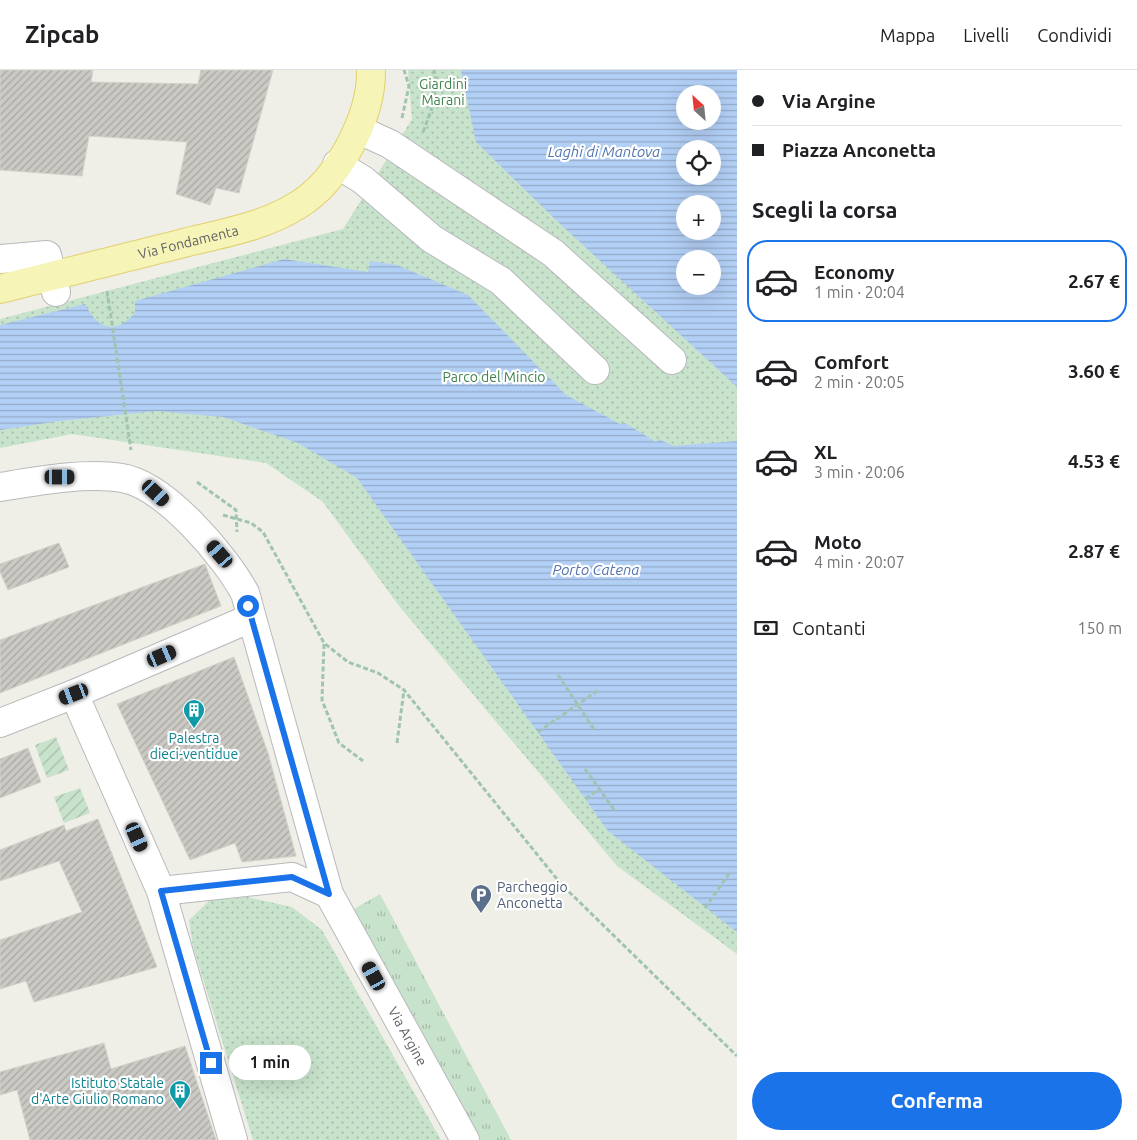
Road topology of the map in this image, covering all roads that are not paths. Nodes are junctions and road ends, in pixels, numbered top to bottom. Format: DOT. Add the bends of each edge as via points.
graph roads {
  1 [pos="371,70"];
  2 [pos="348,147"];
  3 [pos="0,259"];
  4 [pos="54,284"];
  5 [pos="0,289"];
  6 [pos="672,360"];
  7 [pos="595,370"];
  8 [pos="0,487"];
  9 [pos="251,618"];
  10 [pos="74,694"];
  11 [pos="0,723"];
  12 [pos="161,891"];
  13 [pos="329,894"];
  14 [pos="233,1140"];
  15 [pos="465,1140"];
  1 -- 2 [label="main road, Via Fondamenta" via="367,107"];
  2 -- 4 [label="main road, Via Fondamenta" via="330,176 313,194 274,217"];
  2 -- 6 [label="street" via="390,144 552,253"];
  2 -- 7 [label="street" via="364,180 432,239 501,281"];
  3 -- 4 [label="street" via="47,255"];
  4 -- 5 [label="main road, Via Fondamenta"];
  8 -- 9 [label="street, Via Argine" via="60,477 123,478 156,493 220,554 245,593"];
  9 -- 10 [label="street"];
  9 -- 13 [label="street, Via Argine"];
  10 -- 11 [label="street"];
  10 -- 12 [label="street"];
  12 -- 13 [label="street" via="292,877"];
  12 -- 14 [label="street"];
  13 -- 15 [label="street, Via Argine"];
}
